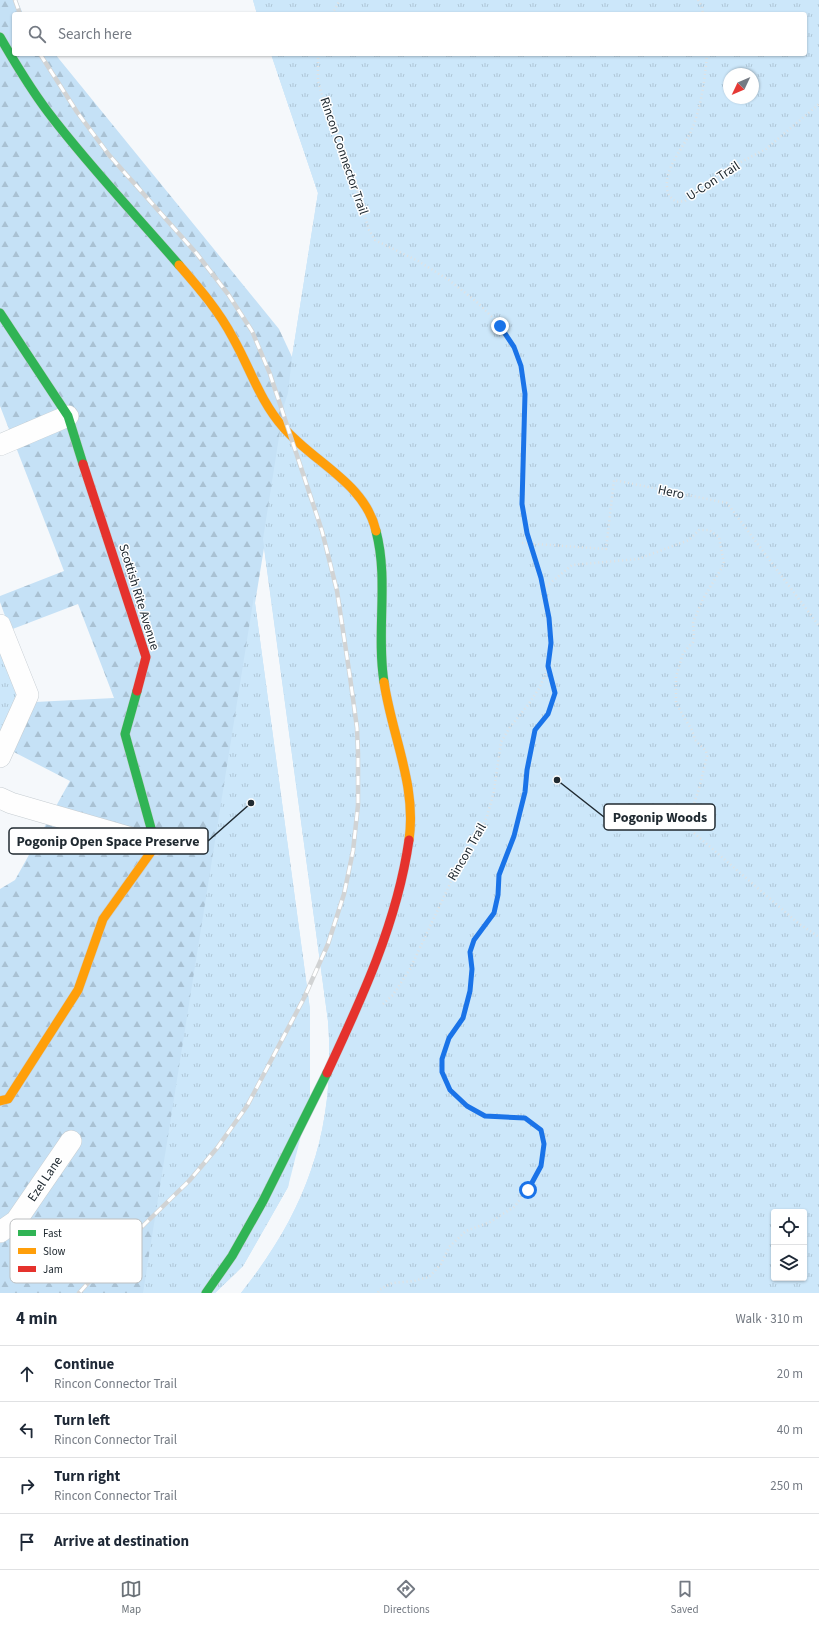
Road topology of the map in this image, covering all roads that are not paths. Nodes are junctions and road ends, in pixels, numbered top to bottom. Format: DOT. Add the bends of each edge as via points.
graph roads {
  1 [pos="0,37"];
  2 [pos="0,313"];
  3 [pos="68,416"];
  4 [pos="0,445"];
  5 [pos="0,625"];
  6 [pos="0,757"];
  7 [pos="0,798"];
  8 [pos="156,845"];
  9 [pos="0,1102"];
  10 [pos="71,1141"];
  11 [pos="17,1219"];
  12 [pos="10,1225"];
  13 [pos="0,1232"];
  14 [pos="206,1293"];
  1 -- 14 [label="main road" via="32,92 65,136 218,312 236,341 259,393 272,414 292,438 365,502 375,521 380,546 382,680 408,784 411,823 404,868 391,919 353,1015 273,1185 238,1246"];
  2 -- 3 [label="main road, Scottish Rite Avenue"];
  3 -- 4 [label="street"];
  3 -- 8 [label="main road, Scottish Rite Avenue" via="146,657 125,734"];
  5 -- 6 [label="street" via="28,695"];
  7 -- 8 [label="street"];
  8 -- 9 [label="main road" via="103,919 78,990 8,1100"];
  10 -- 11 [label="street, Ezel Lane"];
  12 -- 13 [label="street, Ezel Lane"];
}
